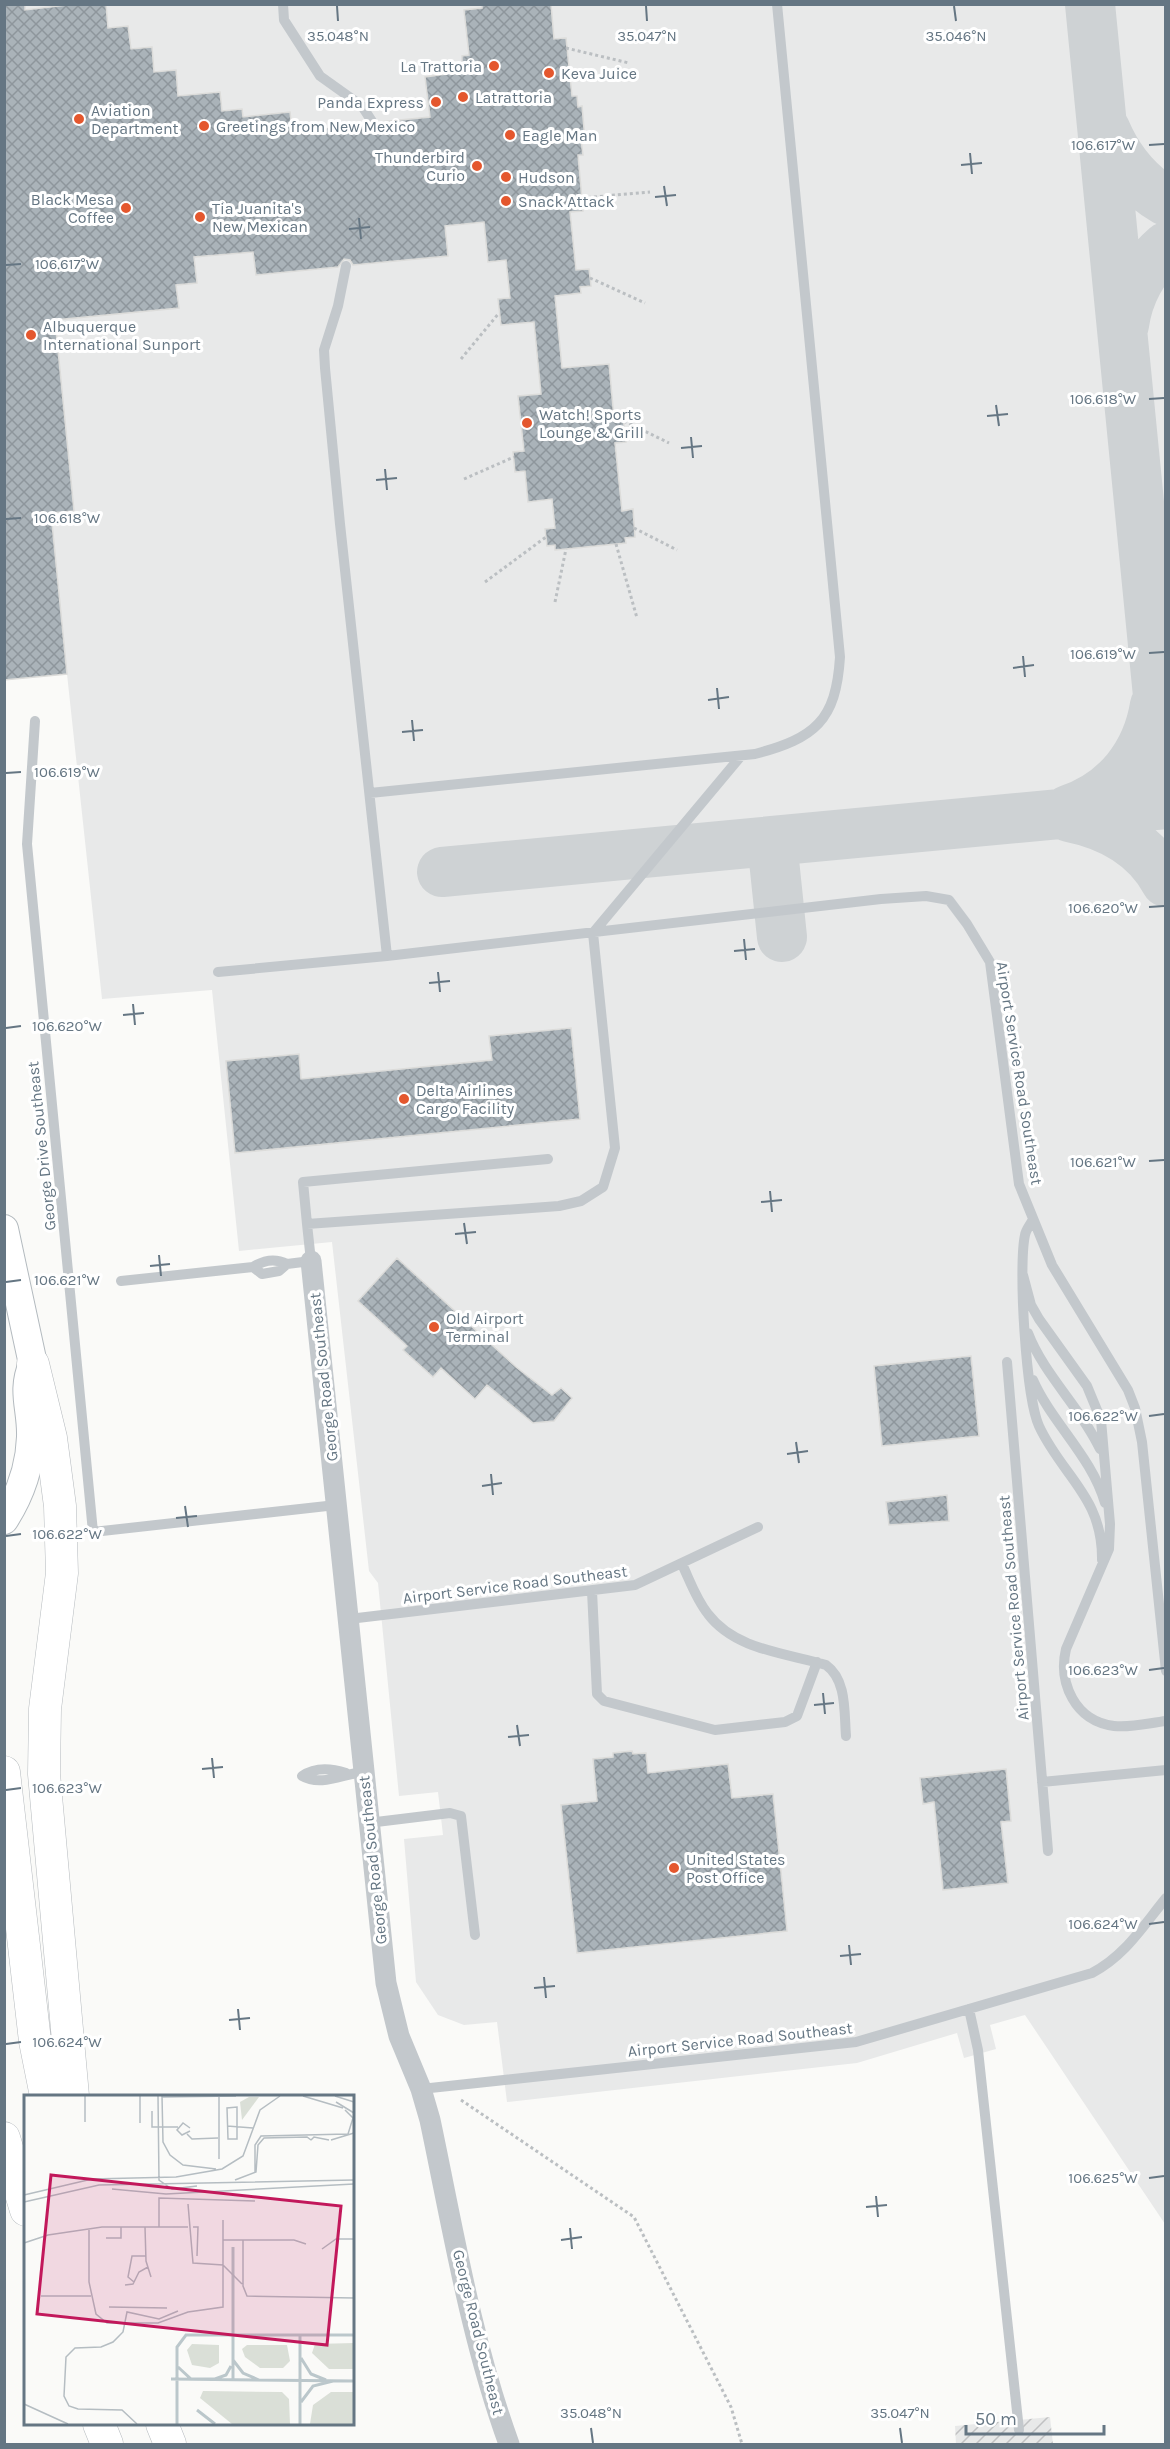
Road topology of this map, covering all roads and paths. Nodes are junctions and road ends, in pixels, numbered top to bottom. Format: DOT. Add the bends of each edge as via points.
graph roads {
  1 [pos="283,4"];
  2 [pos="777,4"];
  3 [pos="566,48"];
  4 [pos="629,63"];
  5 [pos="373,123"];
  6 [pos="650,192"];
  7 [pos="582,198"];
  8 [pos="346,266"];
  9 [pos="590,278"];
  10 [pos="645,303"];
  11 [pos="499,313"];
  12 [pos="461,359"];
  13 [pos="624,421"];
  14 [pos="669,443"];
  15 [pos="514,457"];
  16 [pos="464,478"];
  17 [pos="634,528"];
  18 [pos="546,537"];
  19 [pos="616,544"];
  20 [pos="566,549"];
  21 [pos="677,550"];
  22 [pos="485,582"];
  23 [pos="555,602"];
  24 [pos="637,618"];
  25 [pos="34,721"];
  26 [pos="741,756"];
  27 [pos="370,793"];
  28 [pos="593,933"];
  29 [pos="387,956"];
  30 [pos="218,972"];
  31 [pos="548,1159"];
  32 [pos="1034,1219"];
  33 [pos="307,1224"];
  34 [pos="4,1228"];
  35 [pos="311,1261"];
  36 [pos="1023,1275"];
  37 [pos="121,1281"];
  38 [pos="1025,1323"];
  39 [pos="1007,1362"];
  40 [pos="33,1364"];
  41 [pos="1029,1370"];
  42 [pos="1105,1464"];
  43 [pos="336,1505"];
  44 [pos="4,1520"];
  45 [pos="1110,1524"];
  46 [pos="758,1527"];
  47 [pos="682,1564"];
  48 [pos="1102,1569"];
  49 [pos="592,1591"];
  50 [pos="349,1619"];
  51 [pos="818,1662"];
  52 [pos="1166,1671"];
  53 [pos="1166,1721"];
  54 [pos="846,1736"];
  55 [pos="1166,1770"];
  56 [pos="4,1773"];
  57 [pos="1042,1782"];
  58 [pos="368,1822"];
  59 [pos="1048,1851"];
  60 [pos="1166,1898"];
  61 [pos="475,1935"];
  62 [pos="969,2009"];
  63 [pos="431,2088"];
  64 [pos="46,2095"];
  65 [pos="73,2095"];
  66 [pos="4,2138"];
  67 [pos="24,2203"];
  68 [pos="99,2425"];
  69 [pos="162,2425"];
  70 [pos="1019,2430"];
  71 [pos="107,2445"];
  72 [pos="170,2445"];
  73 [pos="509,2445"];
  74 [pos="742,2445"];
  1 -- 5 [label="lane" via="284,20 320,76 362,106"];
  2 -- 26 [label="lane" via="840,657 838,684 825,719 784,747"];
  3 -- 4 [label="path"];
  6 -- 7 [label="path"];
  8 -- 27 [label="lane" via="324,350"];
  9 -- 10 [label="path"];
  11 -- 12 [label="path"];
  13 -- 14 [label="path"];
  15 -- 16 [label="path"];
  17 -- 21 [label="path"];
  18 -- 22 [label="path"];
  19 -- 24 [label="path"];
  20 -- 23 [label="path"];
  25 -- 43 [label="lane, George Drive Southeast" via="27,844 93,1532"];
  26 -- 27 [label="lane"];
  26 -- 28 [label="lane"];
  27 -- 29 [label="lane"];
  28 -- 29 [label="lane, Airport Service Road Southeast"];
  28 -- 32 [label="lane, Airport Service Road Southeast" via="926,896 949,900 990,963 1019,1184"];
  28 -- 33 [label="lane" via="615,1148 603,1187 581,1201 559,1206"];
  29 -- 30 [label="lane, Airport Service Road Southeast"];
  31 -- 33 [label="lane" via="303,1182"];
  32 -- 36 [label="lane" via="1025,1233"];
  32 -- 52 [label="lane, Airport Service Road Southeast" via="1052,1265 1136,1408 1143,1442"];
  33 -- 35 [label="lane"];
  34 -- 40 [label="main road"];
  35 -- 37 [label="lane" via="287,1264 278,1260 253,1267"];
  35 -- 43 [label="street, George Road Southeast"];
  36 -- 38 [label="lane"];
  36 -- 42 [label="lane" via="1031,1305 1095,1403 1101,1420"];
  38 -- 41 [label="lane"];
  38 -- 42 [label="lane" via="1044,1363 1092,1430"];
  39 -- 57 [label="lane, Airport Service Road Southeast"];
  40 -- 44 [label="main road" via="26,1397 31,1436 29,1456 18,1499"];
  40 -- 65 [label="main road" via="51,1438 60,1506 62,1573 46,1699 44,1774"];
  41 -- 45 [label="lane" via="1052,1414 1095,1479"];
  41 -- 48 [label="lane" via="1033,1412 1042,1433 1092,1505 1098,1522"];
  42 -- 45 [label="lane"];
  43 -- 50 [label="street, George Road Southeast"];
  45 -- 48 [label="lane" via="1109,1549"];
  46 -- 47 [label="lane, Airport Service Road Southeast"];
  47 -- 49 [label="lane, Airport Service Road Southeast" via="635,1585"];
  47 -- 51 [label="lane" via="706,1612 727,1634 752,1645"];
  48 -- 53 [label="lane" via="1066,1649 1066,1687 1079,1709 1100,1723 1125,1726"];
  49 -- 50 [label="lane, Airport Service Road Southeast"];
  49 -- 51 [label="lane" via="597,1694 604,1701 715,1730 784,1722 797,1716"];
  50 -- 58 [label="street, George Road Southeast" via="355,1773"];
  51 -- 54 [label="lane" via="839,1678"];
  55 -- 57 [label="lane"];
  56 -- 64 [label="main road" via="34,2041"];
  57 -- 59 [label="lane, Airport Service Road Southeast"];
  58 -- 61 [label="lane" via="450,1813 461,1816"];
  58 -- 63 [label="street, George Road Southeast" via="386,1983 399,2036"];
  60 -- 62 [label="lane, Airport Service Road Southeast" via="1128,1947 1105,1966"];
  62 -- 63 [label="lane, Airport Service Road Southeast" via="832,2046"];
  62 -- 70 [label="lane" via="978,2050"];
  63 -- 73 [label="street, George Road Southeast" via="430,2120 477,2341"];
  63 -- 74 [label="path" via="634,2217 731,2407"];
  66 -- 67 [label="main road"];
  68 -- 71 [label="main road"];
  69 -- 72 [label="main road"];
}
